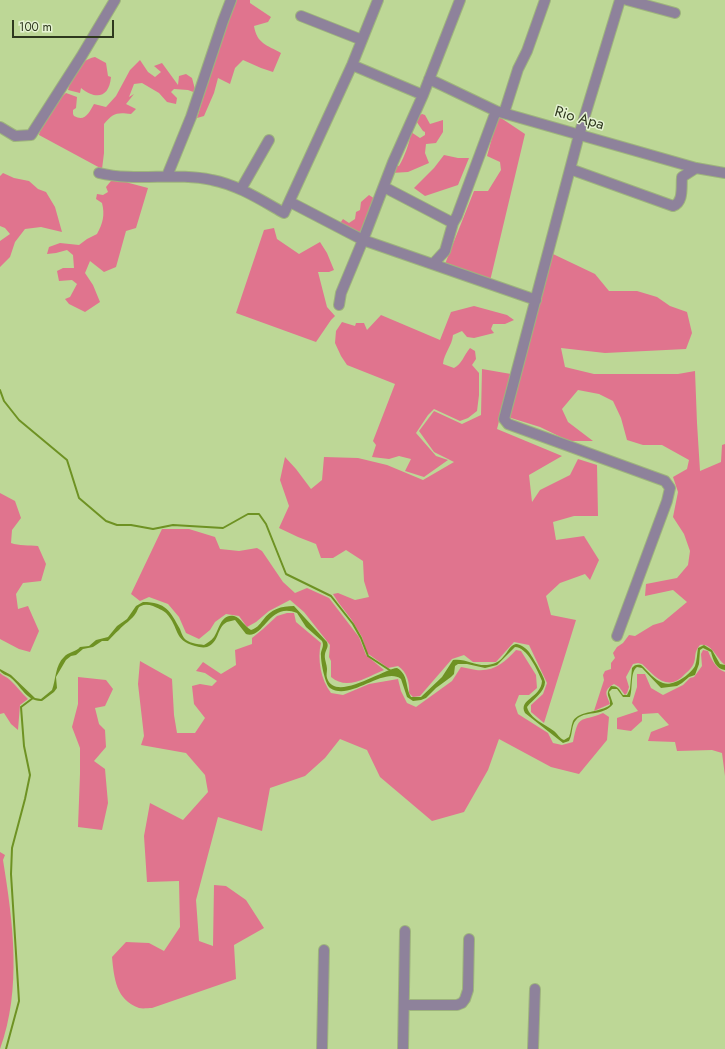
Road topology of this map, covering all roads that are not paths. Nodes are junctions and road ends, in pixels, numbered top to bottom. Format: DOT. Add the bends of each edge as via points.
graph roads {
  1 [pos="115,0"];
  2 [pos="231,0"];
  3 [pos="378,0"];
  4 [pos="460,0"];
  5 [pos="545,0"];
  6 [pos="620,0"];
  7 [pos="627,0"];
  8 [pos="675,13"];
  9 [pos="301,16"];
  10 [pos="362,40"];
  11 [pos="352,65"];
  12 [pos="430,80"];
  13 [pos="423,95"];
  14 [pos="500,112"];
  15 [pos="0,127"];
  16 [pos="579,135"];
  17 [pos="270,140"];
  18 [pos="696,168"];
  19 [pos="570,169"];
  20 [pos="99,173"];
  21 [pos="725,173"];
  22 [pos="167,176"];
  23 [pos="384,187"];
  24 [pos="241,189"];
  25 [pos="290,202"];
  26 [pos="453,223"];
  27 [pos="363,240"];
  28 [pos="433,264"];
  29 [pos="536,300"];
  30 [pos="338,305"];
  31 [pos="617,636"];
  32 [pos="405,931"];
  33 [pos="469,939"];
  34 [pos="324,950"];
  35 [pos="535,989"];
  36 [pos="404,1005"];
  37 [pos="322,1049"];
  38 [pos="403,1049"];
  39 [pos="533,1049"];
  1 -- 15 [label="street" via="31,135 15,136"];
  2 -- 22 [label="street" via="191,117"];
  3 -- 10 [label="street"];
  4 -- 12 [label="street"];
  5 -- 14 [label="street" via="527,51"];
  6 -- 16 [label="street"];
  7 -- 8 [label="street"];
  9 -- 10 [label="street"];
  10 -- 11 [label="street"];
  11 -- 13 [label="street"];
  11 -- 25 [label="street"];
  12 -- 13 [label="street"];
  12 -- 14 [label="street, Rio Apa"];
  13 -- 23 [label="street"];
  14 -- 16 [label="street, Rio Apa"];
  14 -- 26 [label="street"];
  16 -- 18 [label="street, Rio Apa"];
  16 -- 19 [label="street"];
  17 -- 24 [label="street"];
  18 -- 19 [label="street" via="682,178 680,199 673,206"];
  18 -- 21 [label="street, Rio Apa"];
  19 -- 29 [label="street"];
  20 -- 22 [label="street" via="138,177"];
  22 -- 24 [label="street" via="212,180"];
  23 -- 26 [label="street"];
  23 -- 27 [label="street"];
  24 -- 25 [label="street" via="284,213"];
  25 -- 27 [label="street"];
  26 -- 28 [label="street" via="446,251"];
  27 -- 28 [label="street"];
  27 -- 30 [label="street"];
  28 -- 29 [label="street"];
  29 -- 31 [label="street" via="505,422 665,481 670,488"];
  32 -- 36 [label="street"];
  33 -- 36 [label="street" via="468,990 462,1003"];
  34 -- 37 [label="street"];
  35 -- 39 [label="street"];
  36 -- 38 [label="street"];
}
